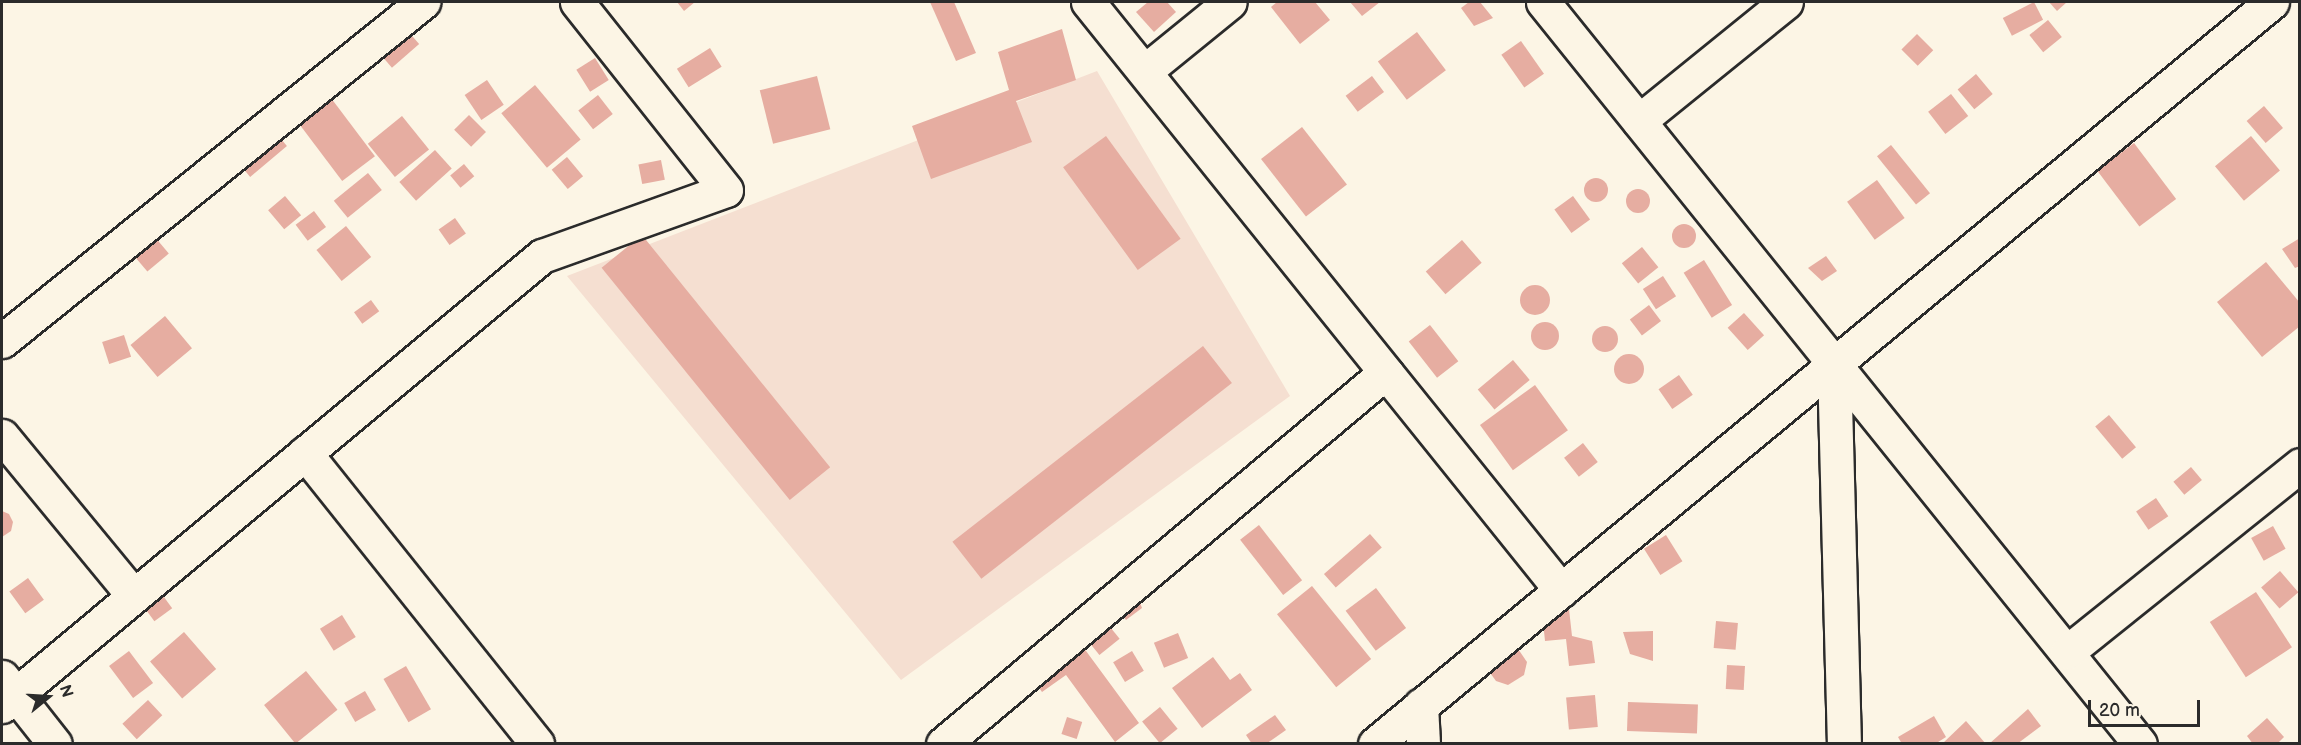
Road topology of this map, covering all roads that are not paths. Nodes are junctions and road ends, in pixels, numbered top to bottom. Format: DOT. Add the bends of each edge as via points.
graph roads {
  1 [pos="423,2"];
  2 [pos="577,2"];
  3 [pos="1088,2"];
  4 [pos="1230,2"];
  5 [pos="1543,2"];
  6 [pos="1786,2"];
  7 [pos="2272,2"];
  8 [pos="1144,71"];
  9 [pos="1639,122"];
  10 [pos="2,341"];
  11 [pos="1834,364"];
  12 [pos="1386,372"];
  13 [pos="2,436"];
  14 [pos="304,453"];
  15 [pos="2300,465"];
  16 [pos="1561,590"];
  17 [pos="134,596"];
  18 [pos="2067,652"];
  19 [pos="6,693"];
  20 [pos="1421,705"];
  21 [pos="55,744"];
  22 [pos="537,744"];
  23 [pos="943,744"];
  24 [pos="1375,744"];
  25 [pos="1423,744"];
  26 [pos="1844,744"];
  27 [pos="2140,744"];
  1 -- 10 [label="street"];
  2 -- 14 [label="street" via="726,190 542,256"];
  3 -- 8 [label="street"];
  4 -- 8 [label="street"];
  5 -- 9 [label="street"];
  6 -- 9 [label="street"];
  7 -- 11 [label="street"];
  8 -- 12 [label="street"];
  9 -- 11 [label="street"];
  11 -- 16 [label="street"];
  11 -- 18 [label="street"];
  11 -- 26 [label="street"];
  12 -- 16 [label="street"];
  12 -- 23 [label="street"];
  13 -- 17 [label="street"];
  14 -- 17 [label="street"];
  14 -- 22 [label="street"];
  15 -- 18 [label="street"];
  16 -- 20 [label="street"];
  17 -- 19 [label="street"];
  18 -- 27 [label="street"];
  19 -- 21 [label="street"];
  20 -- 24 [label="street"];
  20 -- 25 [label="street"];
}
